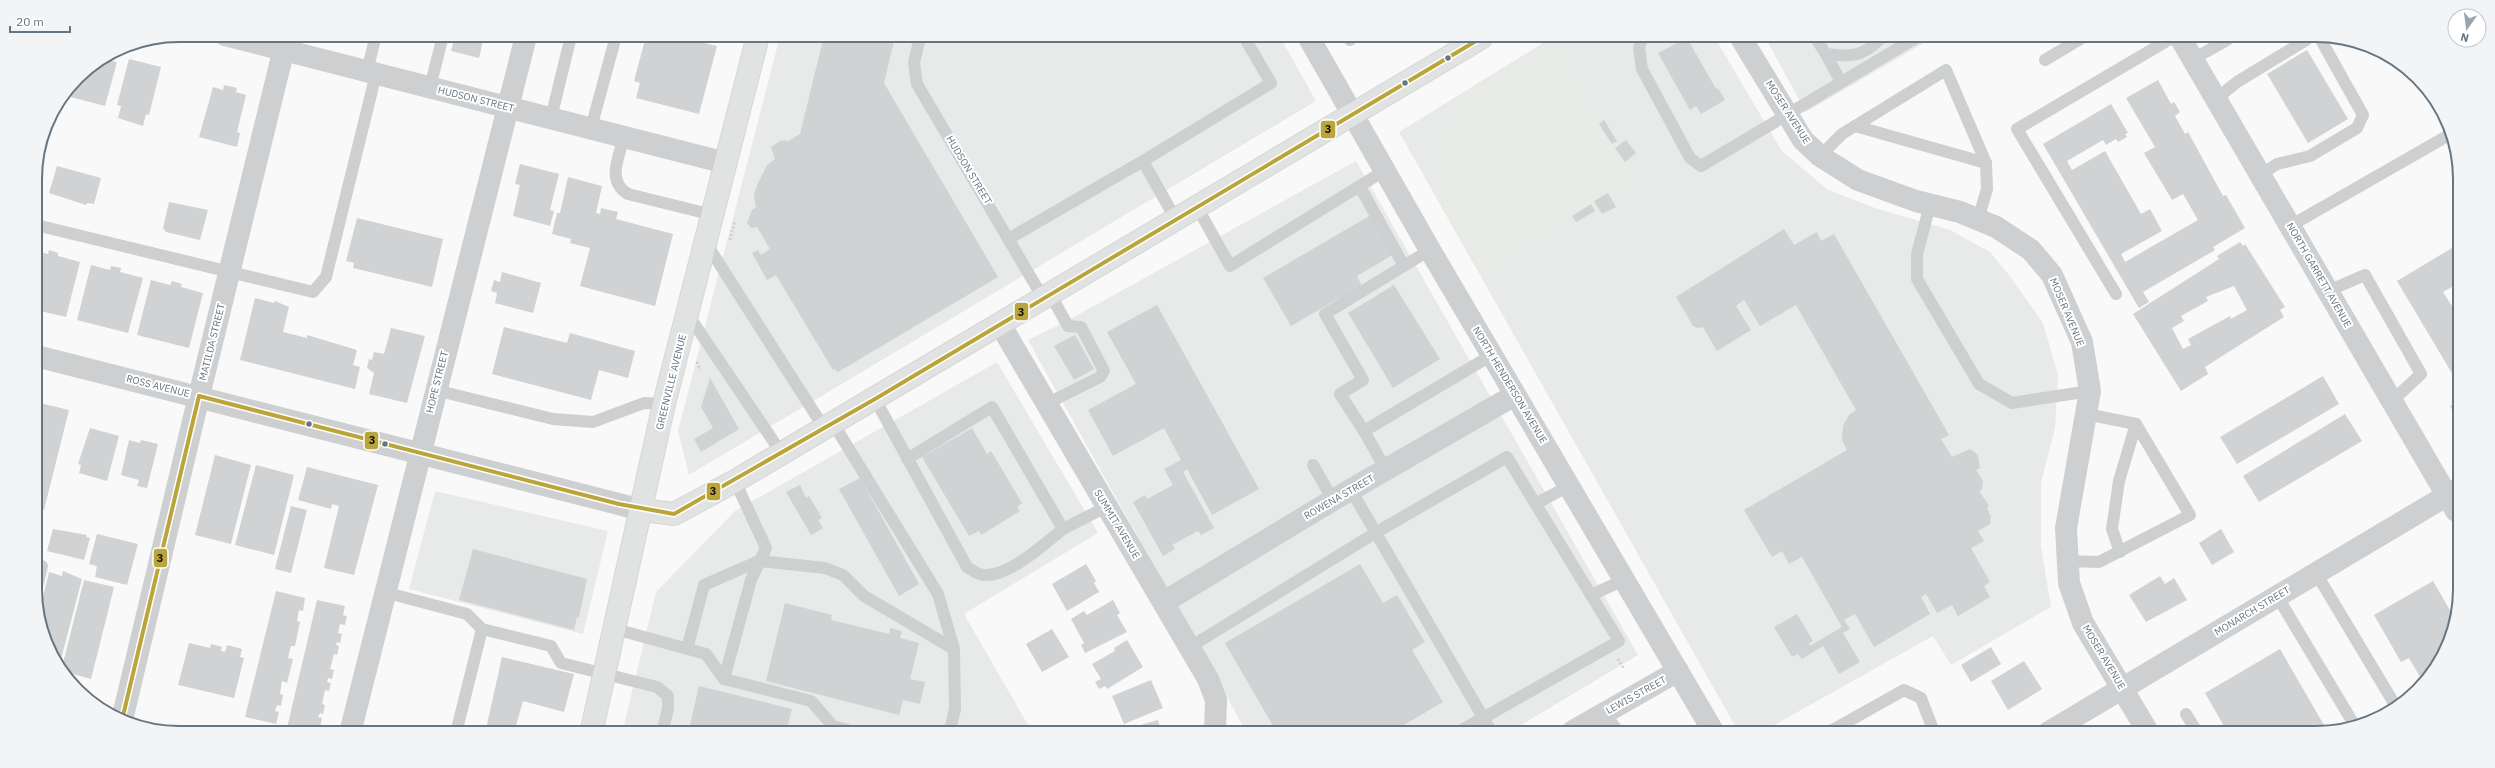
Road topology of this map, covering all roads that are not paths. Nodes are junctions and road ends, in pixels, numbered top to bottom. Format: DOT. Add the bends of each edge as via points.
graph roads {
  1 [pos="285,42"];
  2 [pos="375,42"];
  3 [pos="441,42"];
  4 [pos="524,42"];
  5 [pos="570,42"];
  6 [pos="614,42"];
  7 [pos="756,42"];
  8 [pos="919,42"];
  9 [pos="1247,42"];
  10 [pos="1310,42"];
  11 [pos="1474,42"];
  12 [pos="1641,42"];
  13 [pos="1743,42"];
  14 [pos="1818,42"];
  15 [pos="1877,42"];
  16 [pos="1909,42"];
  17 [pos="2075,42"];
  18 [pos="2165,42"];
  19 [pos="2182,42"];
  20 [pos="2223,42"];
  21 [pos="2303,42"];
  22 [pos="2322,42"];
  23 [pos="1826,54"];
  24 [pos="2192,59"];
  25 [pos="2045,60"];
  26 [pos="371,72"];
  27 [pos="1841,82"];
  28 [pos="430,87"];
  29 [pos="2216,99"];
  30 [pos="507,107"];
  31 [pos="1787,114"];
  32 [pos="1353,115"];
  33 [pos="551,118"];
  34 [pos="1855,126"];
  35 [pos="591,128"];
  36 [pos="624,137"];
  37 [pos="2446,137"];
  38 [pos="1820,156"];
  39 [pos="1143,161"];
  40 [pos="726,163"];
  41 [pos="1986,163"];
  42 [pos="1384,171"];
  43 [pos="2260,175"];
  44 [pos="1360,187"];
  45 [pos="1930,205"];
  46 [pos="1197,207"];
  47 [pos="713,215"];
  48 [pos="1176,220"];
  49 [pos="1978,220"];
  50 [pos="42,226"];
  51 [pos="2290,226"];
  52 [pos="1010,238"];
  53 [pos="706,243"];
  54 [pos="1430,250"];
  55 [pos="1404,266"];
  56 [pos="229,273"];
  57 [pos="2328,290"];
  58 [pos="2116,294"];
  59 [pos="1047,296"];
  60 [pos="688,313"];
  61 [pos="1000,324"];
  62 [pos="1492,355"];
  63 [pos="42,357"];
  64 [pos="435,390"];
  65 [pos="2090,391"];
  66 [pos="1515,395"];
  67 [pos="199,396"];
  68 [pos="875,399"];
  69 [pos="2392,401"];
  70 [pos="664,404"];
  71 [pos="1046,404"];
  72 [pos="2086,414"];
  73 [pos="2136,424"];
  74 [pos="829,426"];
  75 [pos="1364,431"];
  76 [pos="419,454"];
  77 [pos="782,454"];
  78 [pos="907,459"];
  79 [pos="1313,465"];
  80 [pos="1386,470"];
  81 [pos="735,481"];
  82 [pos="1569,486"];
  83 [pos="1351,490"];
  84 [pos="2453,499"];
  85 [pos="1333,500"];
  86 [pos="1537,503"];
  87 [pos="1106,506"];
  88 [pos="642,510"];
  89 [pos="1063,529"];
  90 [pos="1376,533"];
  91 [pos="2120,552"];
  92 [pos="760,561"];
  93 [pos="2068,561"];
  94 [pos="2316,573"];
  95 [pos="1624,580"];
  96 [pos="384,592"];
  97 [pos="1592,595"];
  98 [pos="2277,596"];
  99 [pos="1164,602"];
  100 [pos="482,629"];
  101 [pos="615,629"];
  102 [pos="1190,647"];
  103 [pos="687,648"];
  104 [pos="954,649"];
  105 [pos="1678,671"];
  106 [pos="605,674"];
  107 [pos="724,679"];
  108 [pos="2123,688"];
  109 [pos="2393,702"];
  110 [pos="1604,712"];
  111 [pos="2186,714"];
  112 [pos="123,715"];
  113 [pos="1484,717"];
  114 [pos="2352,721"];
  115 [pos="352,726"];
  116 [pos="458,726"];
  117 [pos="593,726"];
  118 [pos="664,726"];
  119 [pos="833,726"];
  120 [pos="951,726"];
  121 [pos="1215,726"];
  122 [pos="1469,726"];
  123 [pos="1489,726"];
  124 [pos="1581,726"];
  125 [pos="1614,726"];
  126 [pos="1710,726"];
  127 [pos="1840,726"];
  128 [pos="1932,726"];
  129 [pos="2059,726"];
  130 [pos="2145,726"];
  131 [pos="2193,726"];
  1 -- 26 [label="street, HUDSON STREET"];
  1 -- 56 [label="street, MATILDA STREET"];
  2 -- 26 [label="lane"];
  3 -- 28 [label="lane"];
  4 -- 30 [label="street, HOPE STREET"];
  5 -- 33 [label="lane"];
  6 -- 35 [label="lane"];
  7 -- 40 [label="main road, GREENVILLE AVENUE"];
  8 -- 52 [label="lane, HUDSON STREET" via="914,63 917,84"];
  9 -- 39 [label="lane" via="1271,83"];
  10 -- 32 [label="street, NORTH HENDERSON AVENUE"];
  11 -- 32 [label="main road, ROSS AVENUE"];
  12 -- 31 [label="lane" via="1639,48 1642,69 1690,158 1701,166"];
  13 -- 31 [label="street, MOSER AVENUE"];
  14 -- 23 [label="lane"];
  15 -- 23 [label="lane" via="1871,48 1849,57"];
  16 -- 27 [label="lane"];
  17 -- 25 [label="lane"];
  18 -- 58 [label="lane" via="2017,129"];
  19 -- 24 [label="street, NORTH GARRETT AVENUE"];
  20 -- 24 [label="lane"];
  21 -- 29 [label="lane" via="2237,82"];
  22 -- 43 [label="lane" via="2363,115 2358,128 2310,156 2277,164"];
  23 -- 27 [label="lane"];
  24 -- 29 [label="street, NORTH GARRETT AVENUE"];
  26 -- 28 [label="street, HUDSON STREET"];
  26 -- 56 [label="lane" via="326,278 313,292"];
  27 -- 31 [label="lane"];
  28 -- 30 [label="street, HUDSON STREET"];
  29 -- 43 [label="street, NORTH GARRETT AVENUE"];
  30 -- 33 [label="street, HUDSON STREET"];
  30 -- 64 [label="street, HOPE STREET"];
  31 -- 38 [label="street, MOSER AVENUE" via="1803,140"];
  32 -- 42 [label="street, NORTH HENDERSON AVENUE"];
  32 -- 46 [label="main road, ROSS AVENUE"];
  33 -- 35 [label="street, HUDSON STREET"];
  34 -- 38 [label="lane" via="1842,134"];
  34 -- 41 [label="lane"];
  34 -- 41 [label="lane" via="1946,70"];
  35 -- 36 [label="street, HUDSON STREET"];
  36 -- 40 [label="street, HUDSON STREET"];
  36 -- 47 [label="lane" via="615,179 618,188 628,194"];
  37 -- 51 [label="lane"];
  38 -- 45 [label="street, MOSER AVENUE" via="1858,180"];
  39 -- 48 [label="lane"];
  39 -- 52 [label="lane"];
  40 -- 47 [label="main road, GREENVILLE AVENUE"];
  41 -- 49 [label="lane" via="1987,189"];
  42 -- 44 [label="lane"];
  42 -- 54 [label="street, NORTH HENDERSON AVENUE"];
  43 -- 51 [label="street, NORTH GARRETT AVENUE"];
  44 -- 46 [label="lane" via="1230,266"];
  44 -- 55 [label="lane"];
  45 -- 49 [label="street, MOSER AVENUE" via="1960,212"];
  45 -- 65 [label="lane" via="1917,254 1917,280 1979,384 2012,403"];
  46 -- 48 [label="main road, ROSS AVENUE"];
  47 -- 53 [label="main road, GREENVILLE AVENUE"];
  48 -- 59 [label="main road, ROSS AVENUE"];
  49 -- 65 [label="street, MOSER AVENUE" via="2031,250 2052,275 2082,342"];
  50 -- 56 [label="lane"];
  51 -- 57 [label="street, NORTH GARRETT AVENUE"];
  52 -- 59 [label="lane, HUDSON STREET"];
  53 -- 60 [label="main road, GREENVILLE AVENUE"];
  53 -- 74 [label="lane"];
  54 -- 55 [label="lane"];
  54 -- 62 [label="street, NORTH HENDERSON AVENUE"];
  55 -- 75 [label="lane" via="1325,314 1363,380 1340,394"];
  56 -- 67 [label="street, MATILDA STREET"];
  57 -- 69 [label="street, NORTH GARRETT AVENUE"];
  57 -- 69 [label="lane" via="2365,274 2421,374"];
  59 -- 61 [label="main road, ROSS AVENUE"];
  59 -- 71 [label="lane, HUDSON STREET" via="1068,326 1081,326 1104,371 1100,377"];
  60 -- 70 [label="main road, GREENVILLE AVENUE"];
  60 -- 77 [label="lane"];
  61 -- 68 [label="main road, ROSS AVENUE"];
  61 -- 71 [label="street, SUMMIT AVENUE"];
  62 -- 66 [label="street, NORTH HENDERSON AVENUE"];
  62 -- 75 [label="lane"];
  63 -- 67 [label="street, ROSS AVENUE"];
  64 -- 70 [label="lane" via="553,419 593,422 644,403"];
  64 -- 76 [label="street, HOPE STREET"];
  65 -- 72 [label="street, MOSER AVENUE"];
  66 -- 80 [label="street, ROWENA STREET"];
  66 -- 82 [label="street, NORTH HENDERSON AVENUE"];
  67 -- 76 [label="street, ROSS AVENUE"];
  67 -- 112 [label="street, MATILDA STREET"];
  68 -- 74 [label="main road, ROSS AVENUE"];
  68 -- 78 [label="lane"];
  69 -- 84 [label="street, NORTH GARRETT AVENUE"];
  70 -- 88 [label="main road, GREENVILLE AVENUE"];
  71 -- 87 [label="street, SUMMIT AVENUE"];
  72 -- 73 [label="lane"];
  72 -- 93 [label="street, MOSER AVENUE" via="2066,528"];
  73 -- 91 [label="lane" via="2119,481 2112,528"];
  73 -- 91 [label="lane" via="2190,515"];
  74 -- 77 [label="main road, ROSS AVENUE"];
  74 -- 104 [label="lane" via="938,594"];
  75 -- 80 [label="lane"];
  76 -- 88 [label="street, ROSS AVENUE"];
  76 -- 96 [label="street, HOPE STREET"];
  77 -- 81 [label="main road, ROSS AVENUE"];
  78 -- 89 [label="lane" via="967,567 983,575 1001,573 1034,553"];
  78 -- 89 [label="lane" via="992,407"];
  79 -- 85 [label="lane"];
  80 -- 83 [label="street, ROWENA STREET"];
  81 -- 88 [label="main road, ROSS AVENUE" via="674,514"];
  81 -- 92 [label="lane" via="766,548"];
  82 -- 86 [label="lane"];
  82 -- 95 [label="street, NORTH HENDERSON AVENUE"];
  83 -- 85 [label="street, ROWENA STREET"];
  83 -- 90 [label="lane"];
  84 -- 94 [label="street, MONARCH STREET"];
  85 -- 99 [label="street, ROWENA STREET"];
  86 -- 90 [label="lane" via="1507,457"];
  86 -- 97 [label="lane"];
  87 -- 89 [label="lane"];
  87 -- 99 [label="street, SUMMIT AVENUE"];
  88 -- 101 [label="main road, GREENVILLE AVENUE"];
  90 -- 102 [label="lane"];
  90 -- 113 [label="lane"];
  91 -- 93 [label="lane" via="2099,562"];
  92 -- 103 [label="lane" via="704,585"];
  92 -- 104 [label="lane" via="825,568 843,575 864,596"];
  92 -- 107 [label="lane" via="751,580"];
  93 -- 108 [label="street, MOSER AVENUE" via="2069,583 2083,623"];
  94 -- 98 [label="street, MONARCH STREET"];
  94 -- 109 [label="lane"];
  95 -- 97 [label="lane"];
  95 -- 105 [label="street, NORTH HENDERSON AVENUE"];
  96 -- 100 [label="lane" via="467,614"];
  96 -- 115 [label="street, HOPE STREET"];
  97 -- 113 [label="lane" via="1619,641"];
  98 -- 108 [label="street, MONARCH STREET"];
  98 -- 114 [label="lane"];
  99 -- 102 [label="street, SUMMIT AVENUE"];
  100 -- 106 [label="lane" via="551,646 561,663"];
  100 -- 116 [label="lane"];
  101 -- 103 [label="lane"];
  101 -- 106 [label="main road, GREENVILLE AVENUE"];
  102 -- 121 [label="street, SUMMIT AVENUE" via="1208,679 1216,700"];
  103 -- 107 [label="lane" via="706,654"];
  104 -- 120 [label="lane" via="955,709"];
  105 -- 110 [label="street, LEWIS STREET"];
  105 -- 126 [label="street, NORTH HENDERSON AVENUE"];
  106 -- 117 [label="main road, GREENVILLE AVENUE"];
  106 -- 118 [label="lane" via="657,687 668,696"];
  107 -- 119 [label="lane" via="811,701"];
  108 -- 129 [label="street, MONARCH STREET"];
  108 -- 130 [label="street, MOSER AVENUE"];
  110 -- 124 [label="street, LEWIS STREET"];
  110 -- 125 [label="lane"];
  111 -- 131 [label="lane"];
  113 -- 122 [label="lane"];
  113 -- 123 [label="lane"];
  127 -- 128 [label="lane" via="1904,690 1921,698"];
}
